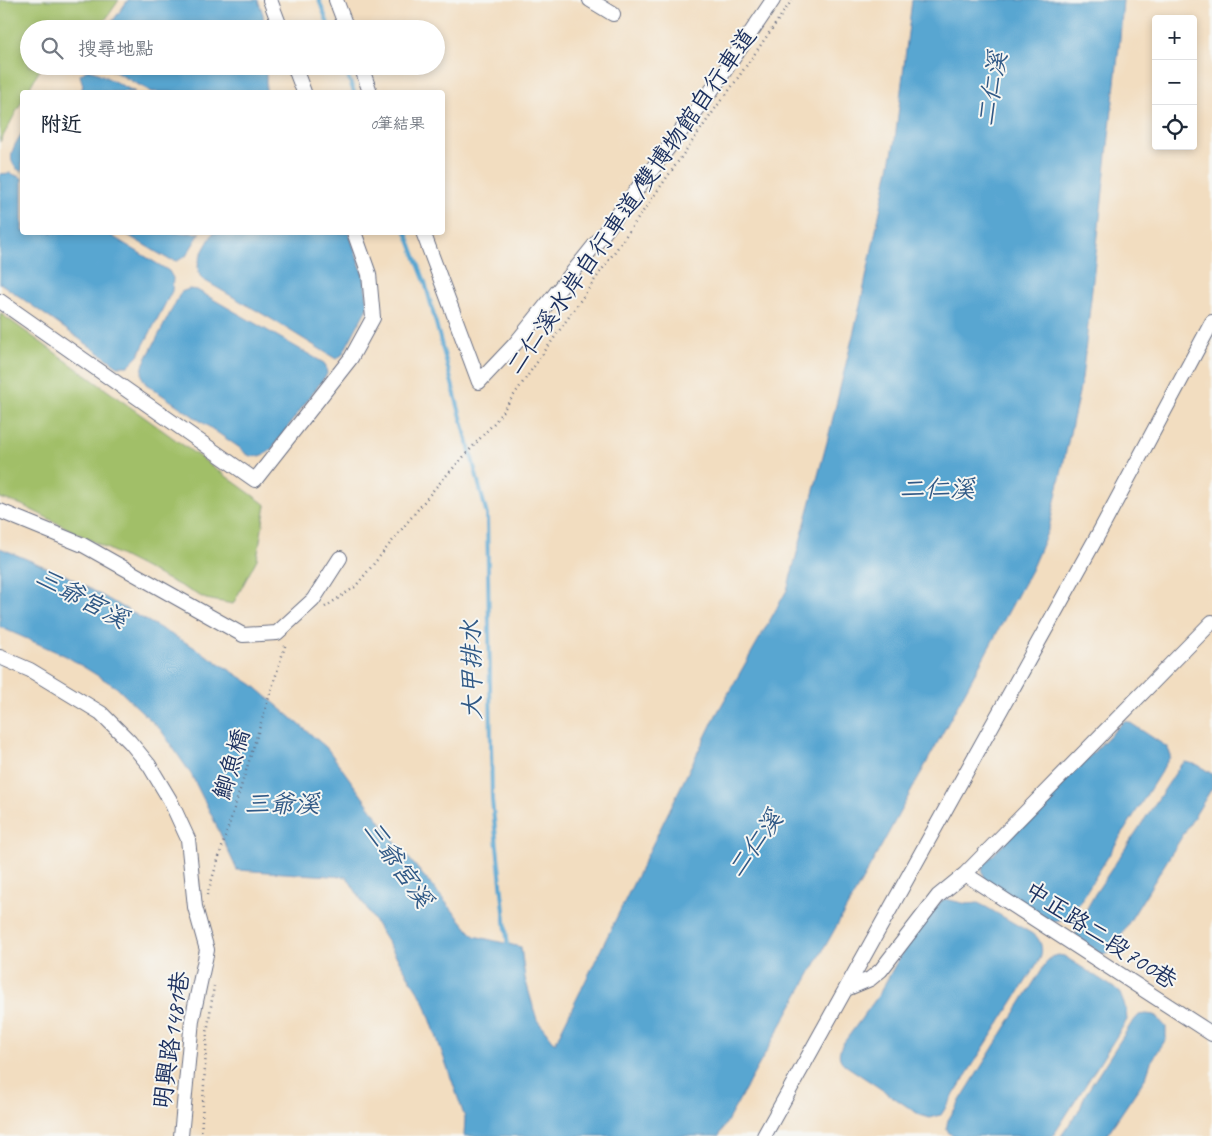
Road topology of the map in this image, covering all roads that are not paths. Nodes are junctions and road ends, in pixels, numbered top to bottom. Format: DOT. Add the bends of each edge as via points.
graph roads {
  1 [pos="270,0"];
  2 [pos="336,0"];
  3 [pos="590,0"];
  4 [pos="773,0"];
  5 [pos="613,14"];
  6 [pos="278,20"];
  7 [pos="343,20"];
  8 [pos="297,75"];
  9 [pos="364,75"];
  10 [pos="303,90"];
  11 [pos="369,90"];
  12 [pos="355,235"];
  13 [pos="424,235"];
  14 [pos="0,301"];
  15 [pos="1212,322"];
  16 [pos="0,511"];
  17 [pos="340,558"];
  18 [pos="1212,622"];
  19 [pos="0,657"];
  20 [pos="965,874"];
  21 [pos="846,989"];
  22 [pos="1212,1034"];
  23 [pos="180,1136"];
  24 [pos="764,1136"];
  1 -- 6 [label="street"];
  2 -- 7 [label="street"];
  3 -- 5 [label="street"];
  4 -- 13 [label="street" via="711,91 601,237 515,344 479,382"];
  8 -- 10 [label="street"];
  9 -- 11 [label="street"];
  12 -- 14 [label="street" via="369,274 373,318 351,358 255,480"];
  15 -- 21 [label="street"];
  16 -- 17 [label="street" via="83,545 243,635 278,632 314,600"];
  18 -- 20 [label="street"];
  19 -- 23 [label="street, 明興路1481巷" via="30,670 101,713 149,765 188,839 195,907 207,950 192,1020"];
  20 -- 21 [label="street" via="938,896 881,970 870,979"];
  20 -- 22 [label="street, 中正路二段700巷"];
  21 -- 24 [label="street"];
}
